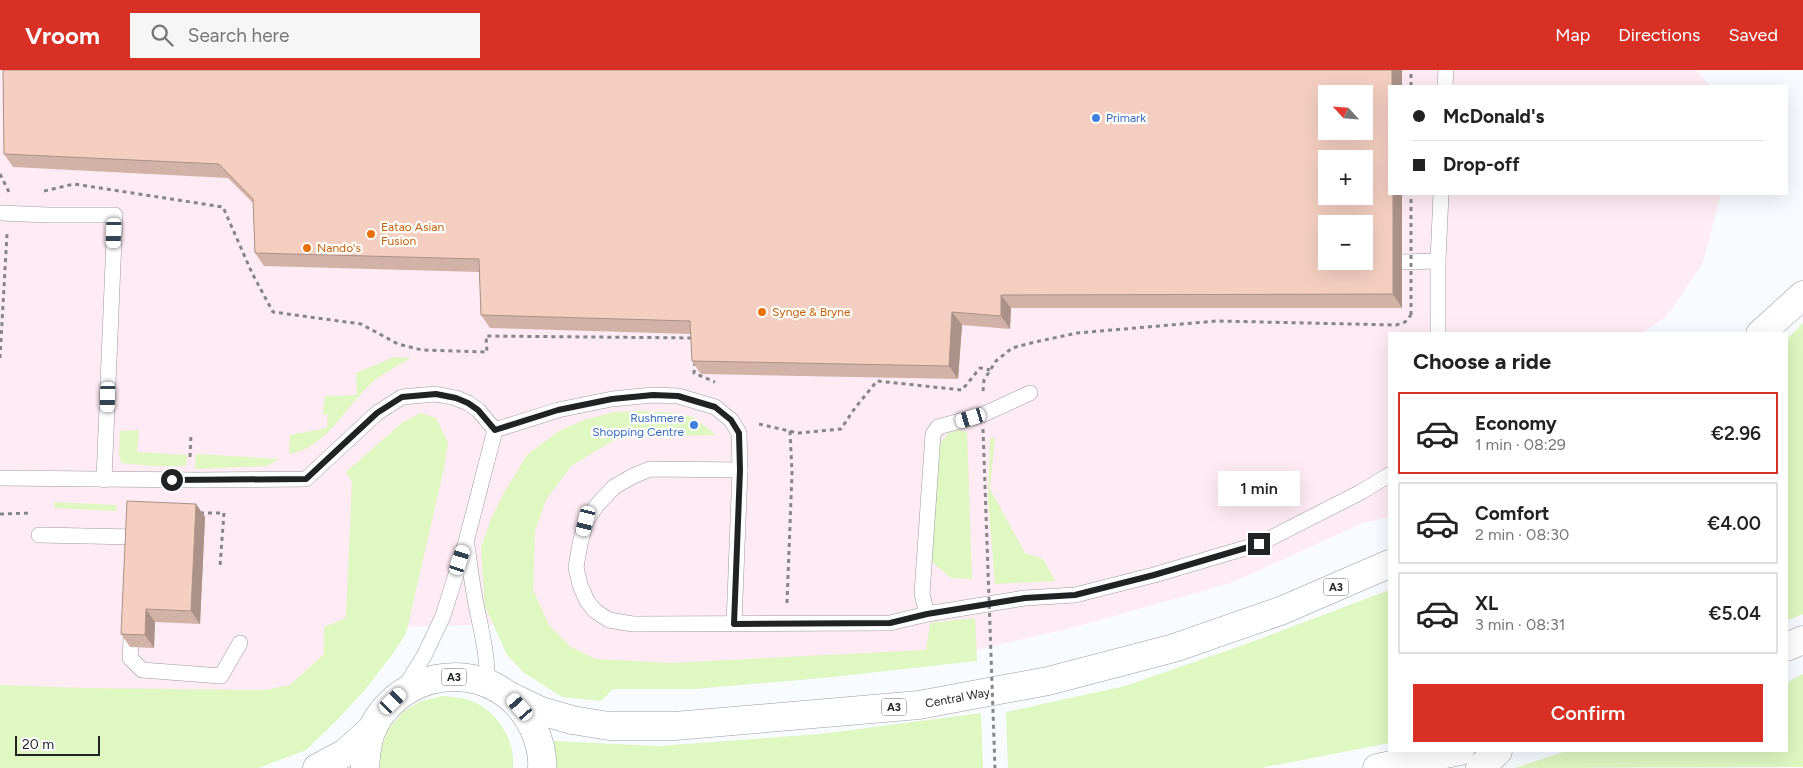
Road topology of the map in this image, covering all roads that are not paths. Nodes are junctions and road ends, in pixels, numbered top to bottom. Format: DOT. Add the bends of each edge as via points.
graph roads {
  1 [pos="1446,70"];
  2 [pos="1446,85"];
  3 [pos="1441,195"];
  4 [pos="4,213"];
  5 [pos="1438,261"];
  6 [pos="1402,262"];
  7 [pos="1803,295"];
  8 [pos="1438,332"];
  9 [pos="1762,332"];
  10 [pos="1030,392"];
  11 [pos="495,430"];
  12 [pos="740,470"];
  13 [pos="1388,476"];
  14 [pos="0,478"];
  15 [pos="104,480"];
  16 [pos="39,535"];
  17 [pos="466,542"];
  18 [pos="1388,564"];
  19 [pos="134,565"];
  20 [pos="132,612"];
  21 [pos="927,614"];
  22 [pos="734,624"];
  23 [pos="1803,640"];
  24 [pos="240,643"];
  25 [pos="1788,646"];
  26 [pos="487,682"];
  27 [pos="401,693"];
  28 [pos="512,698"];
  29 [pos="373,728"];
  30 [pos="1455,752"];
  31 [pos="1497,752"];
  32 [pos="317,768"];
  33 [pos="365,768"];
  34 [pos="542,768"];
  35 [pos="1376,768"];
  36 [pos="1480,768"];
  1 -- 2 [label="lane"];
  3 -- 5 [label="lane"];
  4 -- 15 [label="lane" via="115,215"];
  5 -- 6 [label="lane"];
  5 -- 8 [label="lane"];
  7 -- 9 [label="main road"];
  10 -- 21 [label="lane" via="982,422 938,427 933,434 922,594"];
  11 -- 12 [label="lane" via="558,410 612,399 678,396 715,407 731,420 739,433"];
  11 -- 15 [label="lane" via="468,403 436,394 421,394 402,397 377,413 306,479"];
  11 -- 17 [label="lane"];
  12 -- 22 [label="lane"];
  12 -- 22 [label="lane" via="650,469 614,487 586,521 576,567 587,601 609,620 633,624"];
  13 -- 21 [label="lane" via="1259,544 1075,595 1025,598"];
  14 -- 15 [label="lane"];
  16 -- 19 [label="lane" via="135,537"];
  17 -- 26 [label="lane" via="485,647"];
  17 -- 27 [label="lane" via="443,616"];
  18 -- 28 [label="main road, Central Way / A3" via="1283,610 1174,648 1048,681 919,705 675,726 609,726 572,720"];
  20 -- 24 [label="lane" via="130,658 142,670 221,676"];
  21 -- 22 [label="lane" via="890,623"];
  23 -- 25 [label="main road"];
  26 -- 27 [label="main road, A3" via="458,676 428,680"];
  26 -- 28 [label="main road, A3"];
  27 -- 29 [label="main road, A3"];
  28 -- 34 [label="main road, A3" via="528,716 538,738"];
  29 -- 32 [label="main road, A3" via="345,753"];
  29 -- 33 [label="main road, A3"];
  30 -- 35 [label="main road"];
  31 -- 36 [label="main road"];
}
